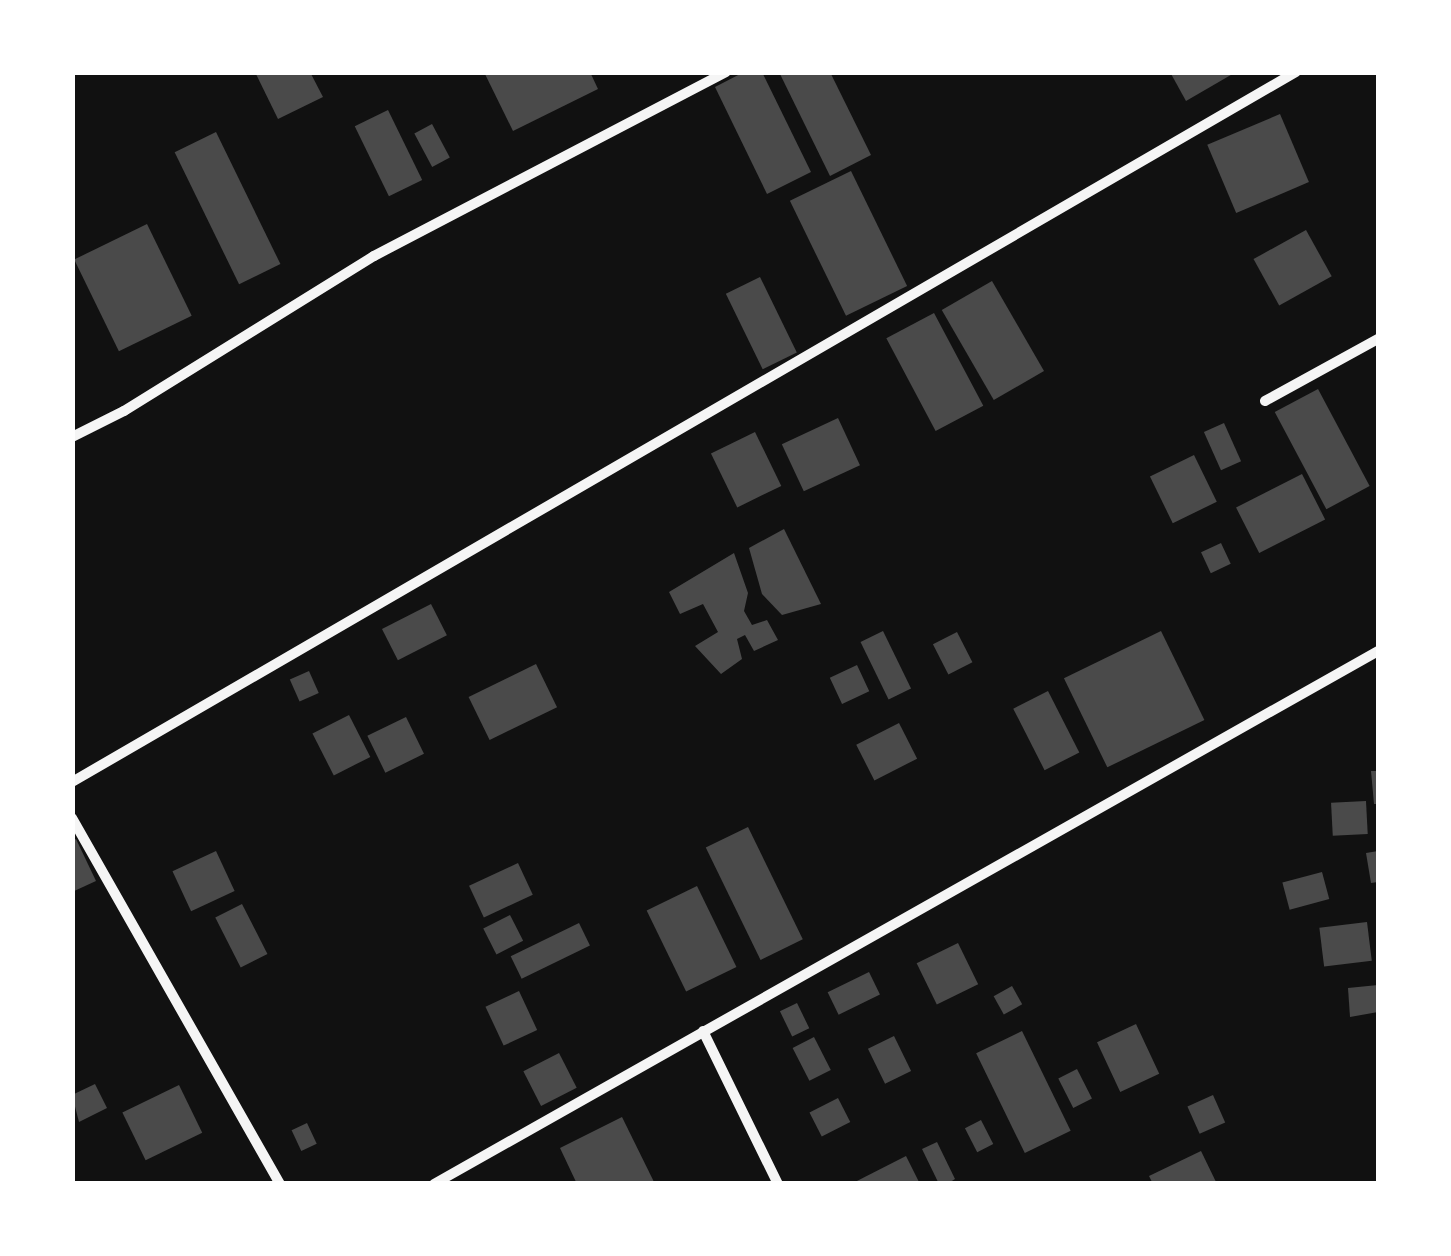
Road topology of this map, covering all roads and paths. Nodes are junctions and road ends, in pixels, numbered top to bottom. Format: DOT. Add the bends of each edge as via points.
graph roads {
  1 [pos="726,72"];
  2 [pos="1296,72"];
  3 [pos="1378,339"];
  4 [pos="1265,401"];
  5 [pos="72,436"];
  6 [pos="1378,651"];
  7 [pos="72,782"];
  8 [pos="72,818"];
  9 [pos="703,1031"];
  10 [pos="280,1184"];
  11 [pos="434,1184"];
  12 [pos="778,1184"];
  1 -- 5 [label="street" via="374,256 124,411"];
  2 -- 7 [label="street"];
  3 -- 4 [label="street"];
  6 -- 9 [label="street"];
  8 -- 10 [label="street"];
  9 -- 11 [label="street"];
  9 -- 12 [label="street"];
}
